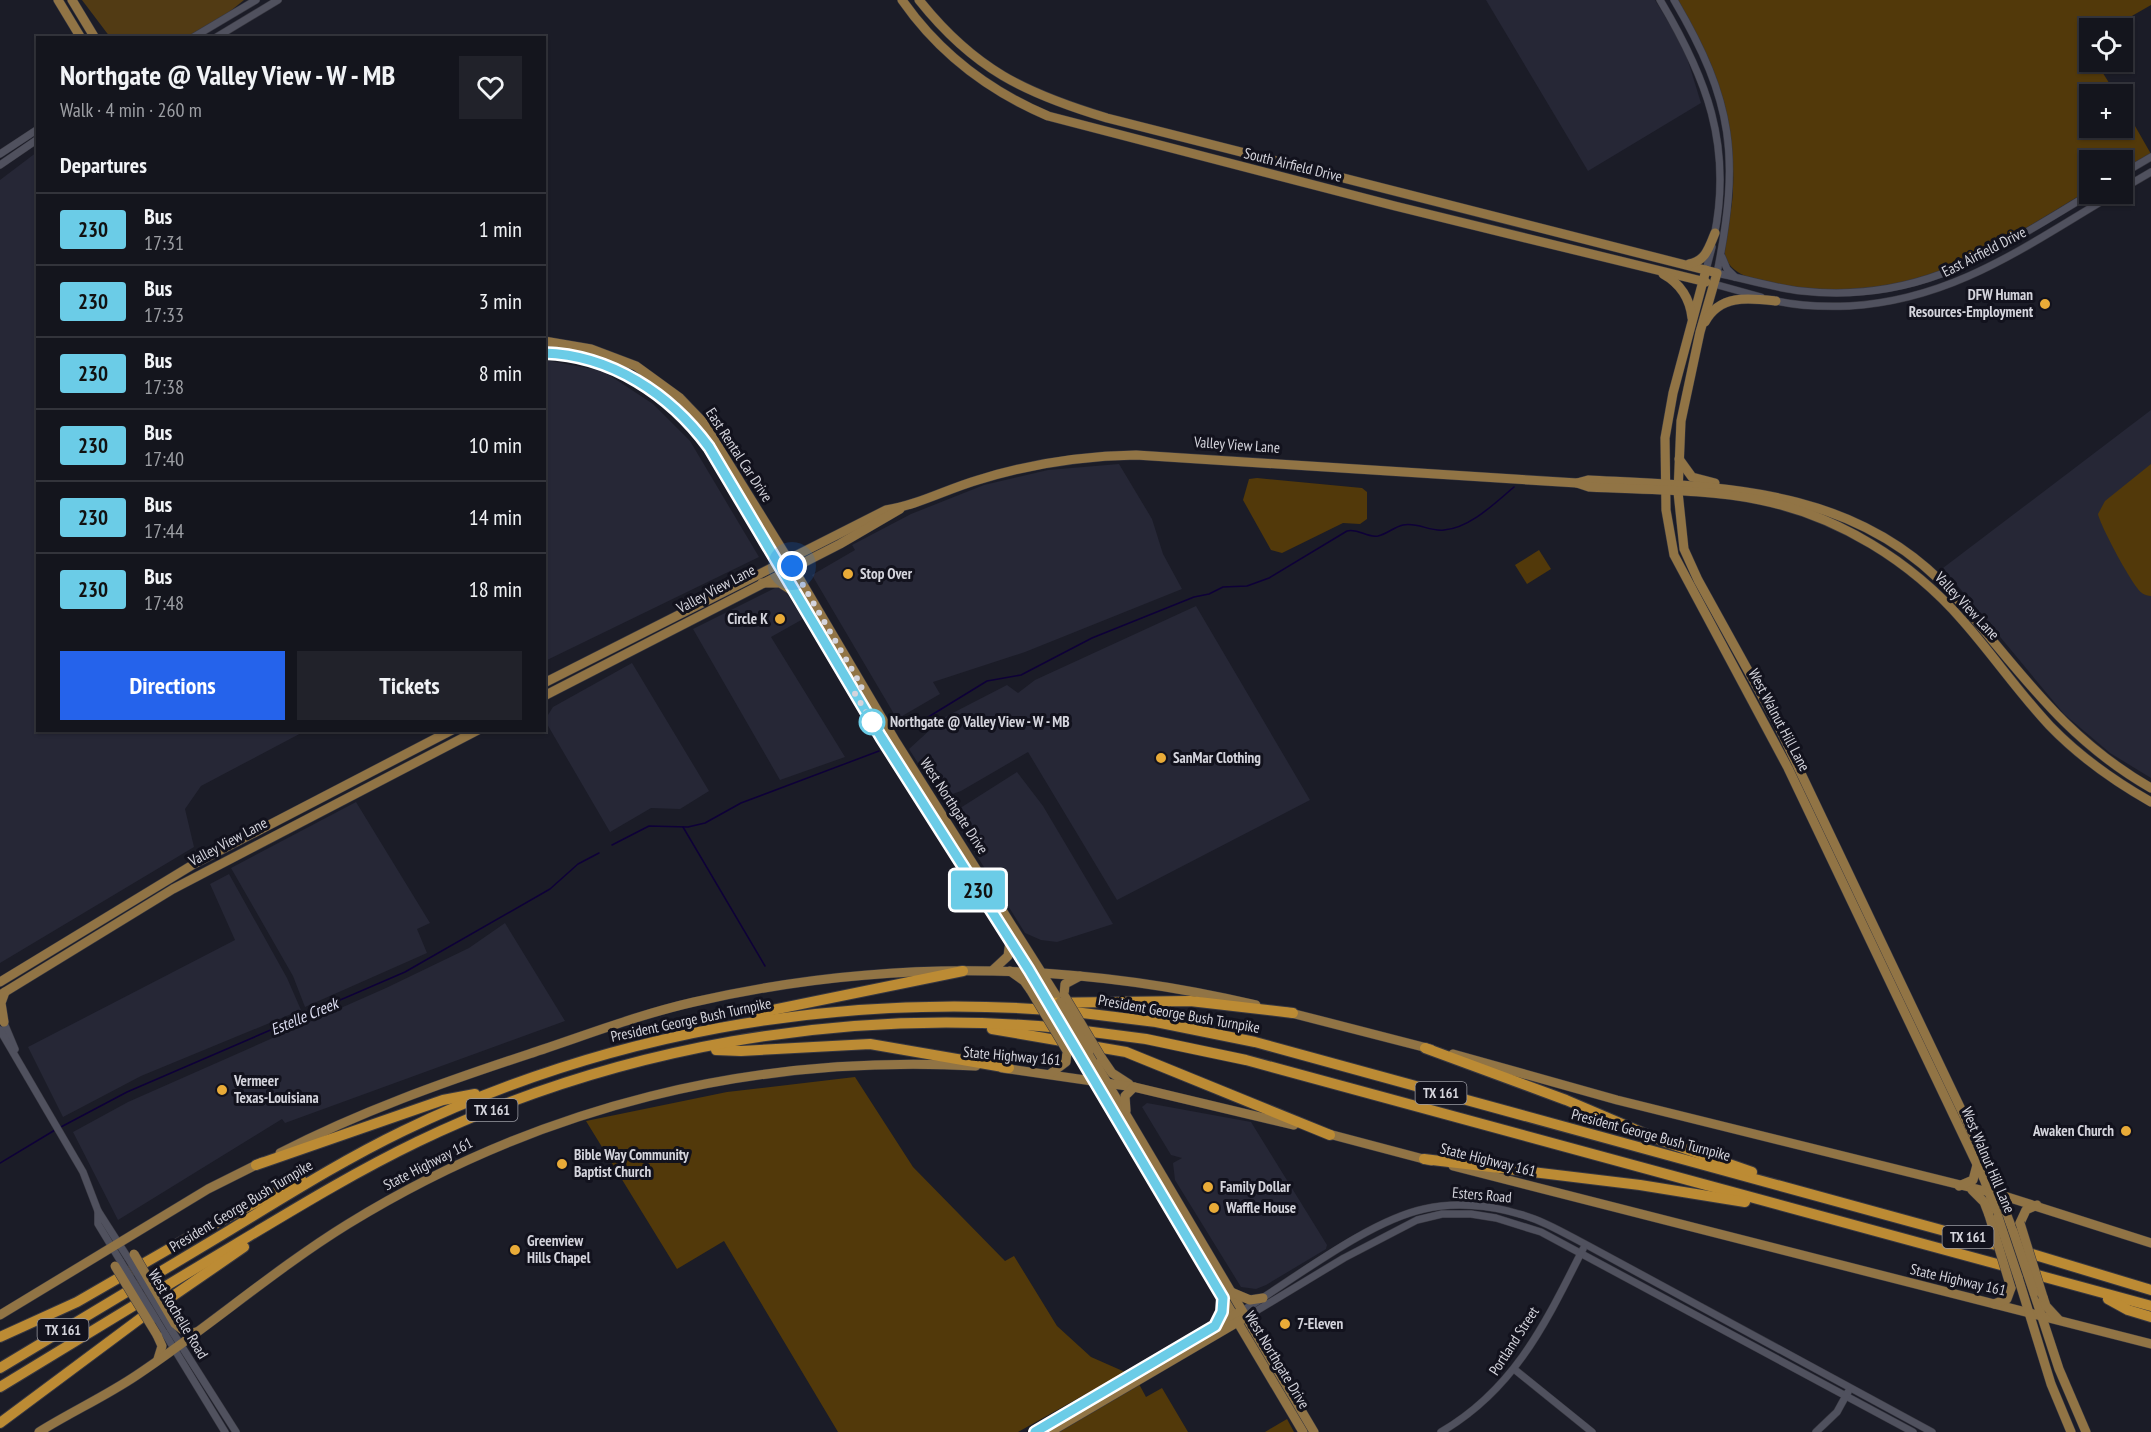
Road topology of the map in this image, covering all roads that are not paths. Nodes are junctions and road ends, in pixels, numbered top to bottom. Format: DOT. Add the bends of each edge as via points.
graph roads {
  1 [pos="58,0"];
  2 [pos="72,0"];
  3 [pos="256,0"];
  4 [pos="278,0"];
  5 [pos="902,0"];
  6 [pos="919,0"];
  7 [pos="1660,0"];
  8 [pos="1674,0"];
  9 [pos="80,36"];
  10 [pos="94,36"];
  11 [pos="195,36"];
  12 [pos="218,36"];
  13 [pos="1715,82"];
  14 [pos="1705,86"];
  15 [pos="1146,128"];
  16 [pos="36,130"];
  17 [pos="36,140"];
  18 [pos="1143,142"];
  19 [pos="0,154"];
  20 [pos="2151,157"];
  21 [pos="0,165"];
  22 [pos="2133,168"];
  23 [pos="2151,172"];
  24 [pos="2133,183"];
  25 [pos="2079,201"];
  26 [pos="2097,204"];
  27 [pos="1715,233"];
  28 [pos="1721,253"];
  29 [pos="1689,264"];
  30 [pos="1653,269"];
  31 [pos="1706,270"];
  32 [pos="1717,273"];
  33 [pos="1735,277"];
  34 [pos="1703,281"];
  35 [pos="1714,284"];
  36 [pos="1821,292"];
  37 [pos="1776,301"];
  38 [pos="1821,306"];
  39 [pos="1692,321"];
  40 [pos="1700,332"];
  41 [pos="546,341"];
  42 [pos="546,353"];
  43 [pos="699,425"];
  44 [pos="1678,456"];
  45 [pos="1577,483"];
  46 [pos="1665,488"];
  47 [pos="1678,488"];
  48 [pos="1727,489"];
  49 [pos="1648,491"];
  50 [pos="1695,494"];
  51 [pos="902,508"];
  52 [pos="1666,510"];
  53 [pos="1680,529"];
  54 [pos="763,538"];
  55 [pos="778,542"];
  56 [pos="815,545"];
  57 [pos="808,560"];
  58 [pos="790,563"];
  59 [pos="780,568"];
  60 [pos="759,578"];
  61 [pos="793,591"];
  62 [pos="811,599"];
  63 [pos="546,682"];
  64 [pos="858,689"];
  65 [pos="546,695"];
  66 [pos="448,732"];
  67 [pos="474,732"];
  68 [pos="1790,762"];
  69 [pos="343,787"];
  70 [pos="2151,788"];
  71 [pos="348,796"];
  72 [pos="2151,802"];
  73 [pos="194,864"];
  74 [pos="199,875"];
  75 [pos="1010,941"];
  76 [pos="963,970"];
  77 [pos="1029,970"];
  78 [pos="993,971"];
  79 [pos="1010,971"];
  80 [pos="1042,971"];
  81 [pos="1082,975"];
  82 [pos="0,982"];
  83 [pos="2,993"];
  84 [pos="1059,994"];
  85 [pos="993,1006"];
  86 [pos="1293,1013"];
  87 [pos="1,1022"];
  88 [pos="957,1024"];
  89 [pos="685,1034"];
  90 [pos="700,1048"];
  91 [pos="1425,1048"];
  92 [pos="1009,1068"];
  93 [pos="24,1071"];
  94 [pos="1050,1074"];
  95 [pos="1094,1080"];
  96 [pos="1107,1083"];
  97 [pos="1134,1087"];
  98 [pos="493,1092"];
  99 [pos="1955,1108"];
  100 [pos="1128,1117"];
  101 [pos="1330,1135"];
  102 [pos="362,1152"];
  103 [pos="1424,1159"];
  104 [pos="256,1165"];
  105 [pos="1977,1165"];
  106 [pos="1958,1186"];
  107 [pos="1791,1189"];
  108 [pos="1970,1189"];
  109 [pos="1989,1192"];
  110 [pos="2001,1195"];
  111 [pos="2037,1205"];
  112 [pos="1440,1206"];
  113 [pos="1785,1207"];
  114 [pos="297,1208"];
  115 [pos="1443,1214"];
  116 [pos="1993,1216"];
  117 [pos="2015,1221"];
  118 [pos="137,1234"];
  119 [pos="1194,1240"];
  120 [pos="2146,1241"];
  121 [pos="1585,1244"];
  122 [pos="116,1247"];
  123 [pos="1581,1253"];
  124 [pos="96,1259"];
  125 [pos="125,1260"];
  126 [pos="2149,1290"];
  127 [pos="2095,1291"];
  128 [pos="1227,1294"];
  129 [pos="2038,1294"];
  130 [pos="1263,1298"];
  131 [pos="1994,1304"];
  132 [pos="2151,1306"];
  133 [pos="2030,1312"];
  134 [pos="0,1315"];
  135 [pos="2042,1315"];
  136 [pos="1240,1316"];
  137 [pos="2151,1317"];
  138 [pos="2063,1321"];
  139 [pos="1215,1326"];
  140 [pos="166,1330"];
  141 [pos="198,1332"];
  142 [pos="0,1337"];
  143 [pos="2048,1337"];
  144 [pos="2151,1344"];
  145 [pos="177,1347"];
  146 [pos="158,1359"];
  147 [pos="0,1368"];
  148 [pos="1514,1369"];
  149 [pos="2051,1384"];
  150 [pos="0,1387"];
  151 [pos="1852,1387"];
  152 [pos="1846,1395"];
  153 [pos="1297,1402"];
  154 [pos="1289,1410"];
  155 [pos="2077,1415"];
  156 [pos="0,1423"];
  157 [pos="1917,1430"];
  158 [pos="39,1432"];
  159 [pos="225,1432"];
  160 [pos="236,1432"];
  161 [pos="1035,1432"];
  162 [pos="1050,1432"];
  163 [pos="1303,1432"];
  164 [pos="1314,1432"];
  165 [pos="1441,1432"];
  166 [pos="1592,1432"];
  167 [pos="1816,1432"];
  168 [pos="1932,1432"];
  169 [pos="2071,1432"];
  170 [pos="2085,1432"];
  1 -- 9 [label="main road"];
  2 -- 10 [label="main road"];
  3 -- 11 [label="street"];
  4 -- 12 [label="street"];
  5 -- 18 [label="main road, South Airfield Drive" via="949,54 997,90 1048,116"];
  6 -- 15 [label="main road, South Airfield Drive" via="958,44 1012,82 1053,102"];
  7 -- 14 [label="street, West Walnut Hill Lane"];
  8 -- 13 [label="street, West Walnut Hill Lane"];
  13 -- 14 [label="street"];
  13 -- 28 [label="street, West Walnut Hill Lane" via="1725,115 1731,177"];
  14 -- 27 [label="street, West Walnut Hill Lane" via="1718,147"];
  15 -- 18 [label="main road"];
  15 -- 29 [label="main road, South Airfield Drive"];
  16 -- 19 [label="street"];
  17 -- 21 [label="street"];
  18 -- 30 [label="main road, South Airfield Drive"];
  20 -- 22 [label="street"];
  23 -- 24 [label="street"];
  25 -- 36 [label="street, East Airfield Drive" via="1991,253 1947,273 1880,290"];
  26 -- 38 [label="street, East Airfield Drive" via="1989,268 1950,286 1890,302"];
  27 -- 29 [label="main road" via="1707,253"];
  27 -- 31 [label="street, West Walnut Hill Lane"];
  28 -- 32 [label="street, West Walnut Hill Lane"];
  28 -- 33 [label="street"];
  29 -- 31 [label="main road, South Airfield Drive"];
  30 -- 34 [label="main road, South Airfield Drive"];
  30 -- 39 [label="main road" via="1682,289"];
  31 -- 32 [label="main road, South Airfield Drive"];
  31 -- 34 [label="main road, West Walnut Hill Lane"];
  32 -- 33 [label="street, East Airfield Drive"];
  32 -- 35 [label="main road, West Walnut Hill Lane"];
  33 -- 36 [label="street, East Airfield Drive"];
  34 -- 35 [label="main road, South Airfield Drive"];
  34 -- 39 [label="main road, West Walnut Hill Lane"];
  35 -- 37 [label="street, East Airfield Drive"];
  35 -- 40 [label="main road, West Walnut Hill Lane"];
  36 -- 38 [label="street"];
  37 -- 38 [label="street, East Airfield Drive"];
  37 -- 40 [label="main road" via="1744,297 1729,300 1712,313"];
  39 -- 46 [label="main road, West Walnut Hill Lane" via="1665,438"];
  40 -- 44 [label="main road, West Walnut Hill Lane" via="1681,421"];
  41 -- 43 [label="main road, East Rental Car Drive" via="591,349 636,366 681,398"];
  42 -- 43 [label="main road, East Rental Car Drive" via="579,357 626,375"];
  43 -- 54 [label="main road, East Rental Car Drive"];
  43 -- 55 [label="main road, East Rental Car Drive"];
  44 -- 47 [label="main road, West Walnut Hill Lane"];
  44 -- 48 [label="main road" via="1692,477"];
  45 -- 46 [label="main road, Valley View Lane" via="1588,480"];
  45 -- 49 [label="main road, Valley View Lane"];
  45 -- 51 [label="main road, Valley View Lane" via="1185,456 1108,455 1020,468"];
  46 -- 47 [label="main road, Valley View Lane"];
  46 -- 49 [label="main road, Valley View Lane"];
  46 -- 52 [label="main road, West Walnut Hill Lane"];
  47 -- 48 [label="main road, Valley View Lane"];
  47 -- 50 [label="main road, Valley View Lane"];
  47 -- 53 [label="main road, West Walnut Hill Lane"];
  48 -- 70 [label="main road, Valley View Lane" via="1772,495 1829,511 1919,563 1952,593 2071,730 2094,751"];
  49 -- 52 [label="main road" via="1661,500"];
  50 -- 53 [label="main road" via="1685,503"];
  50 -- 72 [label="main road, Valley View Lane" via="1760,500 1794,510 1866,541 1893,558 1945,601 2057,732 2106,774"];
  51 -- 56 [label="main road, Valley View Lane" via="886,510"];
  51 -- 57 [label="main road, Valley View Lane"];
  52 -- 68 [label="main road, West Walnut Hill Lane" via="1682,574"];
  53 -- 68 [label="main road, West Walnut Hill Lane" via="1698,580"];
  54 -- 59 [label="main road, East Rental Car Drive"];
  54 -- 60 [label="main road" via="767,559"];
  55 -- 56 [label="main road" via="792,550"];
  55 -- 58 [label="main road, East Rental Car Drive"];
  56 -- 58 [label="main road, Valley View Lane"];
  57 -- 58 [label="main road, Valley View Lane"];
  57 -- 62 [label="main road" via="802,574"];
  58 -- 59 [label="main road, Valley View Lane"];
  58 -- 62 [label="main road, West Northgate Drive"];
  59 -- 60 [label="main road, Valley View Lane"];
  59 -- 61 [label="main road, West Northgate Drive"];
  60 -- 61 [label="main road"];
  60 -- 63 [label="main road, Valley View Lane"];
  60 -- 65 [label="main road, Valley View Lane"];
  61 -- 64 [label="main road, West Northgate Drive"];
  62 -- 64 [label="main road, West Northgate Drive"];
  64 -- 75 [label="main road, West Northgate Drive"];
  64 -- 80 [label="main road, West Northgate Drive"];
  66 -- 69 [label="main road, Valley View Lane"];
  67 -- 71 [label="main road, Valley View Lane"];
  68 -- 99 [label="main road, West Walnut Hill Lane"];
  69 -- 71 [label="main road"];
  69 -- 73 [label="main road, Valley View Lane"];
  71 -- 74 [label="main road, Valley View Lane"];
  73 -- 74 [label="main road"];
  73 -- 82 [label="main road, Valley View Lane"];
  74 -- 83 [label="main road, Valley View Lane"];
  75 -- 77 [label="main road, West Northgate Drive"];
  75 -- 78 [label="main road" via="1008,956"];
  76 -- 78 [label="main road"];
  76 -- 89 [label="highway" via="737,1017"];
  76 -- 104 [label="main road" via="828,979 660,1011 395,1101"];
  77 -- 79 [label="main road"];
  77 -- 80 [label="main road"];
  77 -- 95 [label="main road, West Northgate Drive, bridge"];
  78 -- 79 [label="main road"];
  79 -- 94 [label="main road, bridge" via="1024,981 1067,1051 1066,1062"];
  80 -- 81 [label="main road"];
  80 -- 84 [label="main road, West Northgate Drive"];
  81 -- 84 [label="main road" via="1072,978"];
  81 -- 86 [label="main road" via="1208,994"];
  83 -- 87 [label="main road"];
  84 -- 96 [label="main road, West Northgate Drive, bridge"];
  84 -- 97 [label="main road, bridge" via="1112,1073"];
  85 -- 86 [label="highway" via="1190,1001"];
  85 -- 89 [label="highway, President George Bush Turnpike / TX 161" via="822,1012"];
  85 -- 107 [label="highway, President George Bush Turnpike / TX 161" via="1127,1017 1222,1035"];
  86 -- 91 [label="main road"];
  87 -- 93 [label="street"];
  87 -- 93 [label="street"];
  88 -- 90 [label="highway, President George Bush Turnpike / TX 161" via="825,1029"];
  88 -- 101 [label="highway" via="1126,1052"];
  88 -- 113 [label="highway, President George Bush Turnpike / TX 161" via="1093,1032 1213,1052"];
  89 -- 98 [label="highway, President George Bush Turnpike / TX 161" via="593,1057"];
  90 -- 92 [label="highway" via="741,1051 870,1044"];
  90 -- 114 [label="highway, President George Bush Turnpike / TX 161" via="602,1072 485,1113 400,1151"];
  91 -- 106 [label="main road"];
  91 -- 107 [label="highway"];
  92 -- 94 [label="main road, State Highway 161"];
  92 -- 141 [label="main road, State Highway 161" via="816,1067 698,1084 599,1109 503,1144 389,1200 324,1240"];
  93 -- 122 [label="street" via="83,1172"];
  94 -- 95 [label="main road, State Highway 161"];
  95 -- 96 [label="main road, State Highway 161"];
  95 -- 119 [label="main road, West Northgate Drive"];
  96 -- 97 [label="main road, State Highway 161"];
  96 -- 100 [label="main road, West Northgate Drive"];
  97 -- 100 [label="main road" via="1125,1096"];
  97 -- 101 [label="main road, State Highway 161" via="1254,1113"];
  98 -- 102 [label="highway, President George Bush Turnpike / TX 161"];
  98 -- 104 [label="highway" via="443,1100"];
  99 -- 105 [label="main road, West Walnut Hill Lane"];
  99 -- 110 [label="main road, West Walnut Hill Lane"];
  100 -- 119 [label="main road, West Northgate Drive"];
  101 -- 103 [label="main road, State Highway 161"];
  102 -- 142 [label="highway" via="186,1239 77,1302"];
  102 -- 147 [label="highway, President George Bush Turnpike / TX 161"];
  103 -- 113 [label="highway"];
  103 -- 131 [label="main road, State Highway 161"];
  104 -- 118 [label="main road"];
  105 -- 106 [label="main road" via="1973,1180"];
  105 -- 109 [label="main road, West Walnut Hill Lane"];
  106 -- 108 [label="main road"];
  107 -- 126 [label="highway, President George Bush Turnpike / TX 161"];
  108 -- 109 [label="main road"];
  108 -- 116 [label="main road"];
  109 -- 110 [label="main road"];
  109 -- 116 [label="main road, West Walnut Hill Lane"];
  110 -- 111 [label="main road"];
  110 -- 117 [label="main road, West Walnut Hill Lane"];
  111 -- 117 [label="main road"];
  111 -- 120 [label="main road"];
  112 -- 115 [label="street"];
  112 -- 121 [label="street, Esters Road" via="1519,1213"];
  112 -- 130 [label="street, Esters Road" via="1407,1214 1373,1229"];
  113 -- 127 [label="highway, President George Bush Turnpike / TX 161"];
  114 -- 150 [label="highway, President George Bush Turnpike / TX 161"];
  114 -- 156 [label="highway"];
  115 -- 123 [label="street, Esters Road" via="1471,1214 1527,1226"];
  115 -- 136 [label="street, Esters Road" via="1404,1225"];
  116 -- 131 [label="main road, bridge" via="2011,1288 2007,1299"];
  116 -- 133 [label="main road, West Walnut Hill Lane, bridge"];
  117 -- 129 [label="main road, West Walnut Hill Lane, bridge"];
  118 -- 122 [label="main road"];
  118 -- 125 [label="main road"];
  119 -- 128 [label="main road, West Northgate Drive"];
  121 -- 123 [label="street, Portland Street"];
  121 -- 151 [label="street, Esters Road"];
  122 -- 124 [label="main road"];
  122 -- 125 [label="street"];
  123 -- 148 [label="street, Portland Street"];
  123 -- 152 [label="street, Esters Road"];
  124 -- 125 [label="main road"];
  124 -- 134 [label="main road"];
  125 -- 140 [label="main road, bridge"];
  125 -- 140 [label="main road, bridge"];
  127 -- 132 [label="highway, President George Bush Turnpike"];
  127 -- 137 [label="highway" via="2128,1310"];
  128 -- 130 [label="main road" via="1250,1300"];
  128 -- 136 [label="main road, West Northgate Drive"];
  128 -- 139 [label="main road"];
  129 -- 135 [label="main road, West Walnut Hill Lane"];
  129 -- 138 [label="main road"];
  130 -- 136 [label="street, Esters Road"];
  131 -- 133 [label="main road, State Highway 161"];
  133 -- 135 [label="main road, State Highway 161"];
  133 -- 149 [label="main road, West Walnut Hill Lane"];
  135 -- 138 [label="main road, State Highway 161"];
  135 -- 143 [label="main road, West Walnut Hill Lane"];
  136 -- 139 [label="main road, Esters Road"];
  136 -- 153 [label="main road, West Northgate Drive"];
  136 -- 154 [label="main road, West Northgate Drive"];
  136 -- 162 [label="main road, Esters Road"];
  138 -- 143 [label="main road"];
  138 -- 144 [label="main road, State Highway 161"];
  139 -- 161 [label="main road, Esters Road"];
  140 -- 141 [label="main road"];
  140 -- 145 [label="street, West Rochelle Road"];
  140 -- 146 [label="main road"];
  141 -- 145 [label="main road, State Highway 161"];
  143 -- 155 [label="main road, West Walnut Hill Lane"];
  145 -- 146 [label="main road, State Highway 161"];
  145 -- 159 [label="street, West Rochelle Road"];
  145 -- 160 [label="street, West Rochelle Road"];
  146 -- 158 [label="main road, State Highway 161" via="114,1390"];
  148 -- 165 [label="street, Portland Street" via="1488,1399"];
  148 -- 166 [label="street"];
  149 -- 155 [label="main road" via="2058,1385"];
  149 -- 169 [label="main road, West Walnut Hill Lane"];
  151 -- 152 [label="street"];
  151 -- 157 [label="street, Esters Road"];
  152 -- 157 [label="street, Esters Road"];
  152 -- 167 [label="street"];
  153 -- 154 [label="main road"];
  153 -- 164 [label="main road, West Northgate Drive"];
  154 -- 163 [label="main road, West Northgate Drive"];
  155 -- 170 [label="main road, West Walnut Hill Lane"];
  157 -- 168 [label="street, Esters Road"];
}
